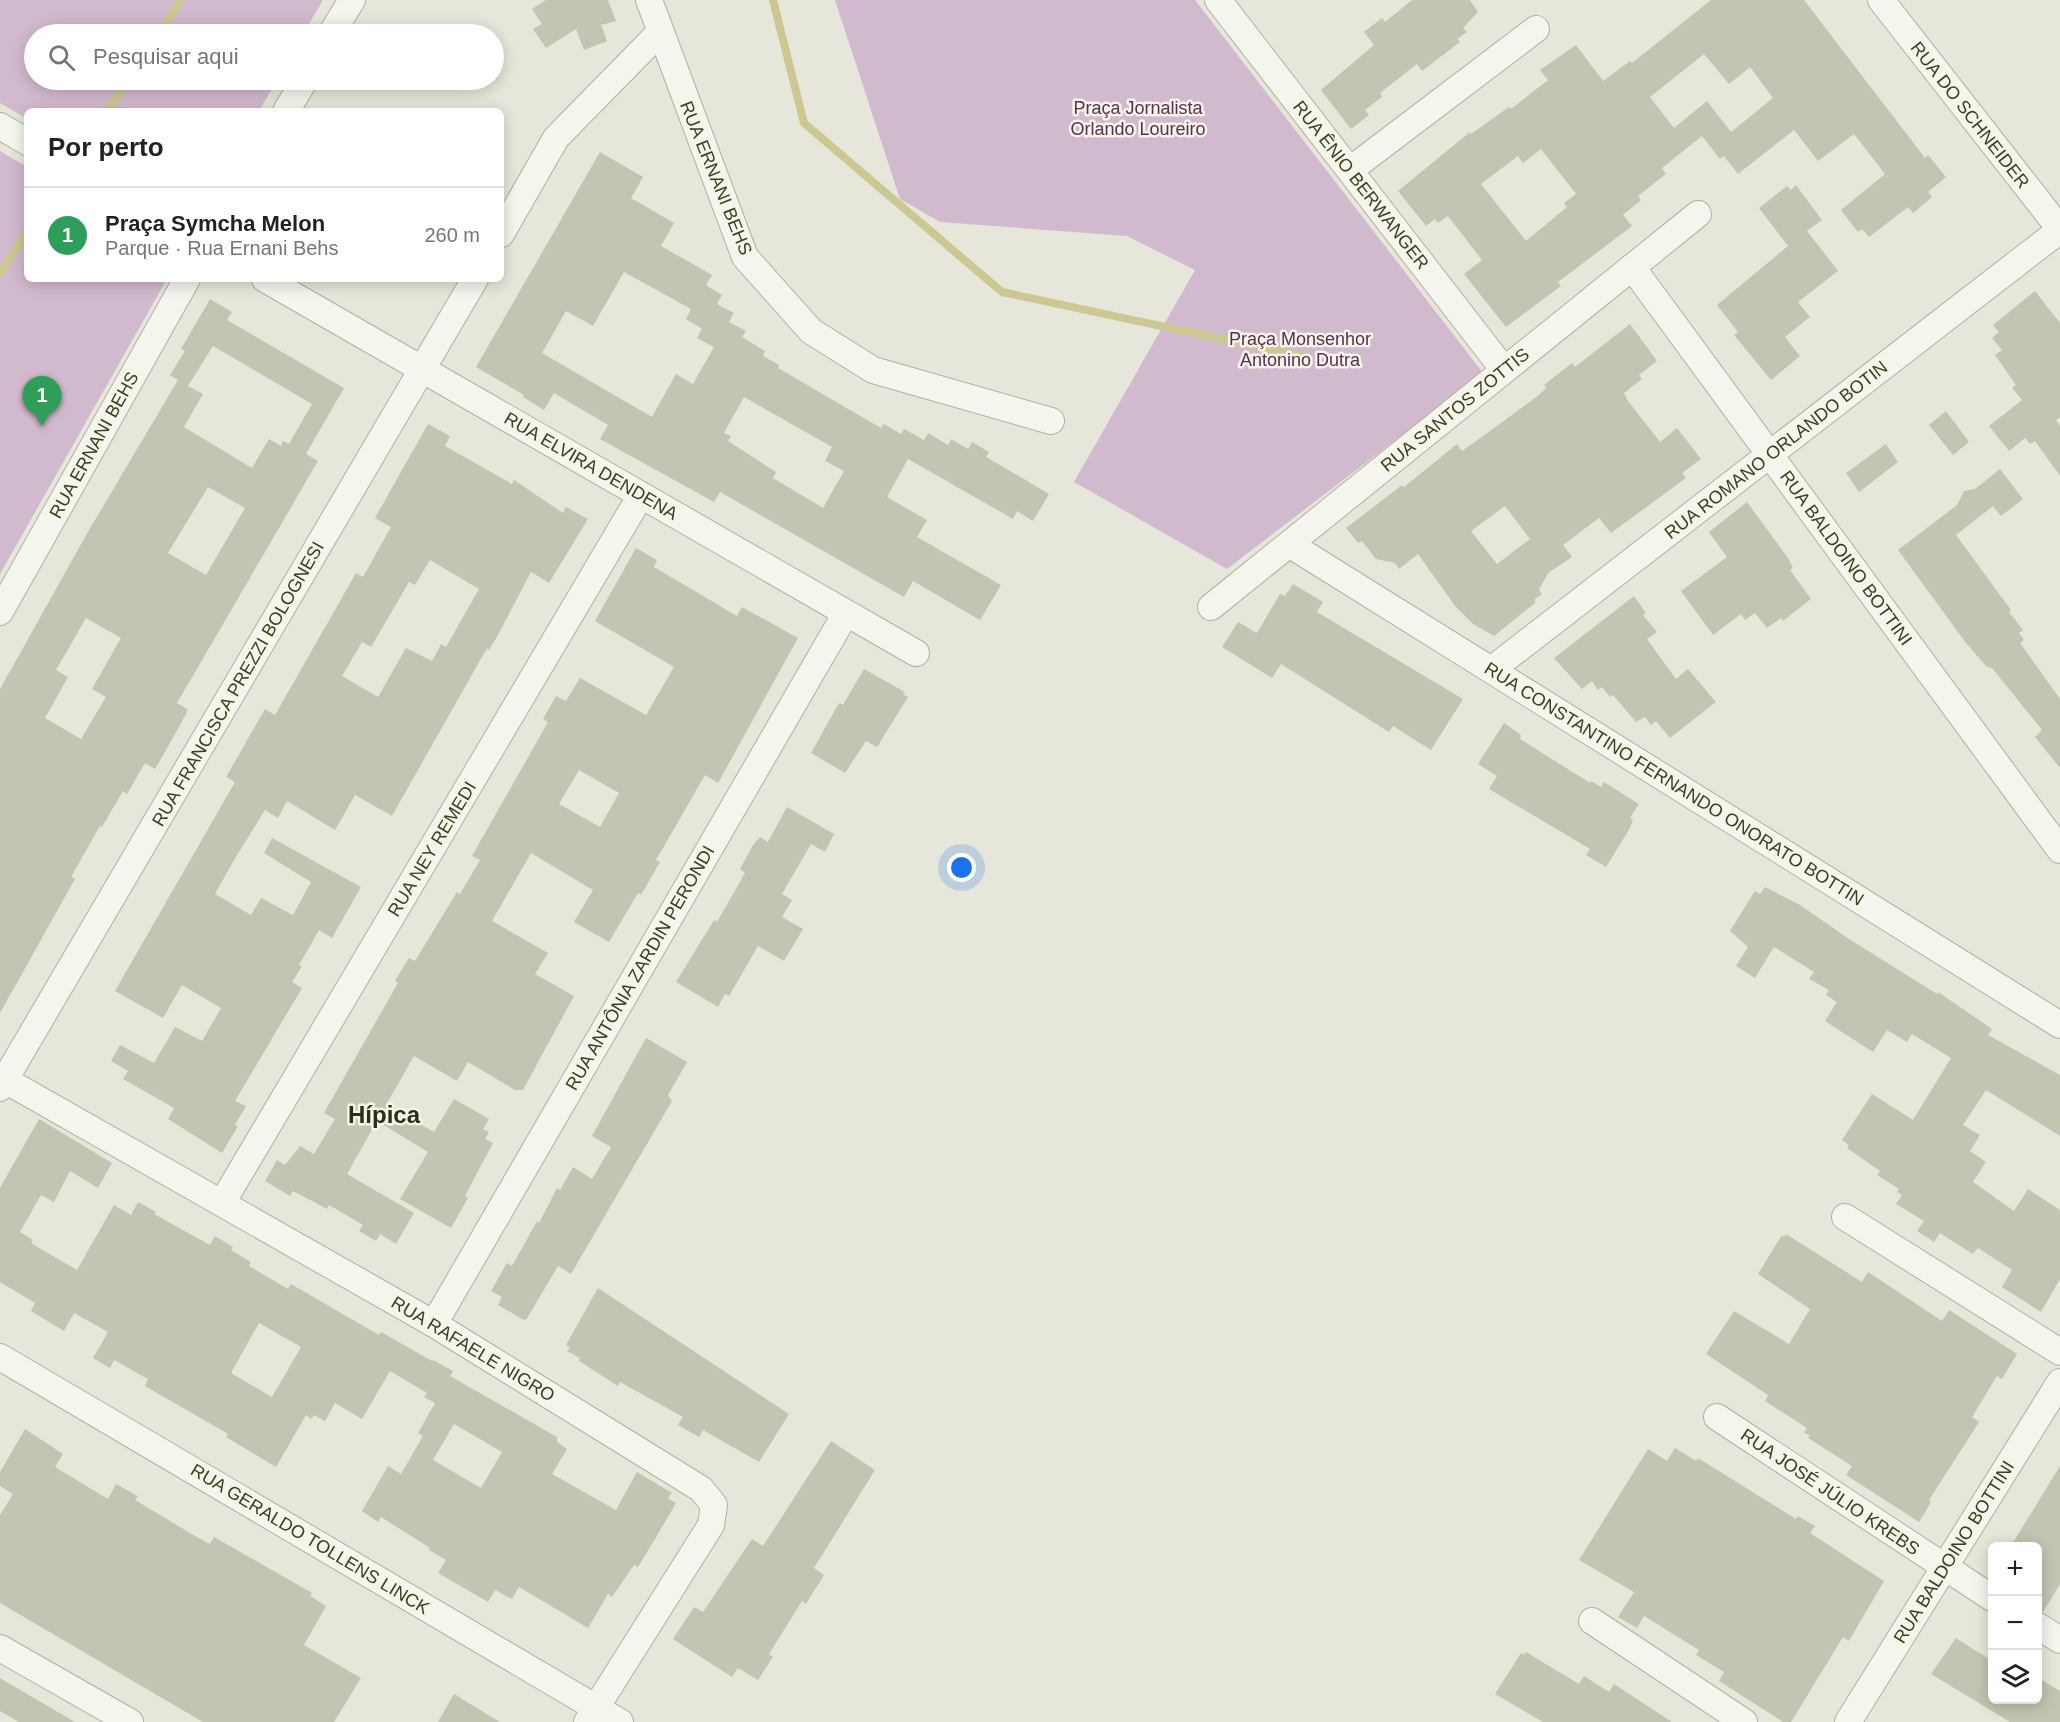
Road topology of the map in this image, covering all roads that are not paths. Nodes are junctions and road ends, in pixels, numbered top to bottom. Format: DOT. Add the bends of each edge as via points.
graph roads {
  1 [pos="352,0"];
  2 [pos="649,0"];
  3 [pos="1218,0"];
  4 [pos="1881,0"];
  5 [pos="338,24"];
  6 [pos="1536,28"];
  7 [pos="659,33"];
  8 [pos="299,90"];
  9 [pos="288,108"];
  10 [pos="1350,170"];
  11 [pos="1698,214"];
  12 [pos="504,229"];
  13 [pos="2060,230"];
  14 [pos="1632,267"];
  15 [pos="186,282"];
  16 [pos="271,282"];
  17 [pos="473,282"];
  18 [pos="423,370"];
  19 [pos="1504,370"];
  20 [pos="1051,421"];
  21 [pos="1770,454"];
  22 [pos="641,495"];
  23 [pos="1289,544"];
  24 [pos="1211,607"];
  25 [pos="0,612"];
  26 [pos="846,613"];
  27 [pos="916,653"];
  28 [pos="1491,670"];
  29 [pos="2060,850"];
  30 [pos="2060,1025"];
  31 [pos="3,1084"];
  32 [pos="222,1203"];
  33 [pos="1845,1217"];
  34 [pos="434,1324"];
  35 [pos="2060,1352"];
  36 [pos="0,1357"];
  37 [pos="2060,1382"];
  38 [pos="1717,1417"];
  39 [pos="1944,1568"];
  40 [pos="1989,1596"];
  41 [pos="1592,1621"];
  42 [pos="2042,1629"];
  43 [pos="2060,1640"];
  44 [pos="0,1648"];
  45 [pos="592,1715"];
  46 [pos="130,1722"];
  47 [pos="620,1722"];
  48 [pos="1744,1722"];
  49 [pos="1848,1722"];
  1 -- 5 [label="street"];
  2 -- 7 [label="street, RUA ERNANI BEHS"];
  3 -- 10 [label="street, RUA ÊNIO BERWANGER"];
  4 -- 13 [label="street, RUA DO SCHNEIDER"];
  6 -- 10 [label="street"];
  7 -- 12 [label="street" via="556,138"];
  7 -- 20 [label="street, RUA ERNANI BEHS" via="745,257 811,331 873,370"];
  8 -- 9 [label="street"];
  10 -- 19 [label="street, RUA ÊNIO BERWANGER"];
  11 -- 14 [label="street, RUA SANTOS ZOTTIS"];
  13 -- 21 [label="street, RUA ROMANO ORLANDO BOTIN"];
  14 -- 19 [label="street, RUA SANTOS ZOTTIS"];
  14 -- 21 [label="street, RUA BALDOINO BOTTINI"];
  15 -- 25 [label="street, RUA ERNANI BEHS"];
  16 -- 18 [label="street, RUA ELVIRA DENDENA"];
  17 -- 18 [label="street, RUA FRANCISCA PREZZI BOLOGNESI"];
  18 -- 22 [label="street, RUA ELVIRA DENDENA"];
  18 -- 31 [label="street, RUA FRANCISCA PREZZI BOLOGNESI"];
  19 -- 23 [label="street, RUA SANTOS ZOTTIS"];
  21 -- 28 [label="street, RUA ROMANO ORLANDO BOTIN"];
  21 -- 29 [label="street, RUA BALDOINO BOTTINI"];
  22 -- 26 [label="street, RUA ELVIRA DENDENA"];
  22 -- 32 [label="street, RUA NEY REMEDI"];
  23 -- 24 [label="street, RUA SANTOS ZOTTIS"];
  23 -- 28 [label="street, RUA CONSTANTINO FERNANDO ONORATO BOTTIN"];
  26 -- 27 [label="street, RUA ELVIRA DENDENA"];
  26 -- 34 [label="street, RUA ANTÔNIA ZARDIN PERONDI"];
  28 -- 30 [label="street, RUA CONSTANTINO FERNANDO ONORATO BOTTIN"];
  31 -- 32 [label="street, RUA RAFAELE NIGRO"];
  32 -- 34 [label="street, RUA RAFAELE NIGRO"];
  33 -- 35 [label="street"];
  34 -- 45 [label="street, RUA RAFAELE NIGRO" via="701,1489 714,1505 711,1525"];
  36 -- 45 [label="street, RUA GERALDO TOLLENS LINCK"];
  37 -- 39 [label="street, RUA BALDOINO BOTTINI"];
  38 -- 39 [label="street, RUA JOSÉ JÚLIO KREBS"];
  39 -- 40 [label="street, RUA JOSÉ JÚLIO KREBS"];
  39 -- 49 [label="street, RUA BALDOINO BOTTINI"];
  41 -- 48 [label="street"];
  42 -- 43 [label="street"];
  44 -- 46 [label="street"];
  45 -- 47 [label="street, RUA GERALDO TOLLENS LINCK"];
}
